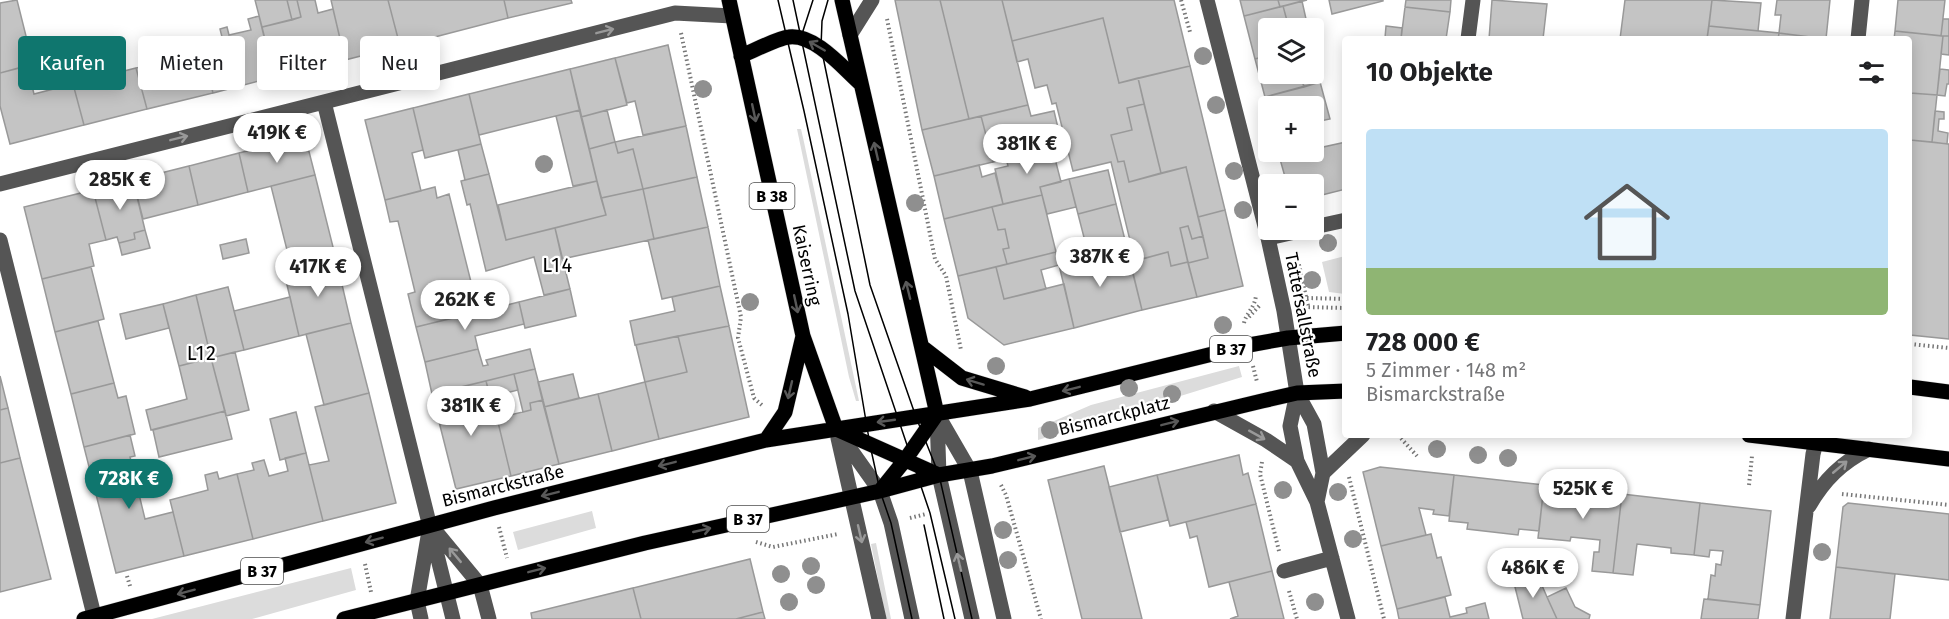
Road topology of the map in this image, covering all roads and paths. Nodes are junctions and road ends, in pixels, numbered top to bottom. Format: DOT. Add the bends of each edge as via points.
graph roads {
  1 [pos="729,0"];
  2 [pos="842,0"];
  3 [pos="872,0"];
  4 [pos="1181,0"];
  5 [pos="1208,0"];
  6 [pos="1473,0"];
  7 [pos="1862,0"];
  8 [pos="885,12"];
  9 [pos="675,13"];
  10 [pos="732,16"];
  11 [pos="1190,33"];
  12 [pos="850,35"];
  13 [pos="1468,36"];
  14 [pos="1858,36"];
  15 [pos="741,56"];
  16 [pos="861,84"];
  17 [pos="324,102"];
  18 [pos="0,184"];
  19 [pos="1258,198"];
  20 [pos="1342,221"];
  21 [pos="1324,225"];
  22 [pos="0,240"];
  23 [pos="1268,240"];
  24 [pos="1299,240"];
  25 [pos="1255,286"];
  26 [pos="1307,298"];
  27 [pos="1342,299"];
  28 [pos="1282,301"];
  29 [pos="1342,308"];
  30 [pos="1244,322"];
  31 [pos="1342,333"];
  32 [pos="803,336"];
  33 [pos="1288,338"];
  34 [pos="1912,344"];
  35 [pos="922,347"];
  36 [pos="1949,348"];
  37 [pos="962,355"];
  38 [pos="1912,387"];
  39 [pos="1342,391"];
  40 [pos="1949,392"];
  41 [pos="1297,393"];
  42 [pos="1030,399"];
  43 [pos="766,409"];
  44 [pos="1214,411"];
  45 [pos="937,414"];
  46 [pos="836,429"];
  47 [pos="1360,438"];
  48 [pos="1401,438"];
  49 [pos="1771,438"];
  50 [pos="766,440"];
  51 [pos="1816,444"];
  52 [pos="1869,449"];
  53 [pos="1417,456"];
  54 [pos="1949,459"];
  55 [pos="905,460"];
  56 [pos="1297,461"];
  57 [pos="970,471"];
  58 [pos="1323,472"];
  59 [pos="1348,472"];
  60 [pos="939,475"];
  61 [pos="880,491"];
  62 [pos="1817,492"];
  63 [pos="852,496"];
  64 [pos="977,502"];
  65 [pos="1317,502"];
  66 [pos="1949,505"];
  67 [pos="946,509"];
  68 [pos="1807,510"];
  69 [pos="891,523"];
  70 [pos="430,525"];
  71 [pos="859,529"];
  72 [pos="813,532"];
  73 [pos="814,538"];
  74 [pos="751,542"];
  75 [pos="360,544"];
  76 [pos="1332,558"];
  77 [pos="1284,571"];
  78 [pos="480,585"];
  79 [pos="447,593"];
  80 [pos="417,601"];
  81 [pos="375,611"];
  82 [pos="91,618"];
  83 [pos="344,619"];
  84 [pos="421,619"];
  85 [pos="453,619"];
  86 [pos="489,619"];
  87 [pos="879,619"];
  88 [pos="912,619"];
  89 [pos="972,619"];
  90 [pos="1004,619"];
  91 [pos="1041,619"];
  92 [pos="1348,619"];
  93 [pos="1384,619"];
  94 [pos="1793,619"];
  1 -- 10 [label="main road, Kaiserring / B 38"];
  2 -- 12 [label="main road"];
  3 -- 12 [label="street"];
  4 -- 11 [label="path"];
  5 -- 19 [label="street, Tattersallstraße"];
  6 -- 13 [label="street"];
  7 -- 14 [label="street"];
  8 -- 37 [label="path" via="935,259 946,276"];
  9 -- 10 [label="street"];
  17 -- 9 [label="street, one-way"];
  9 -- 43 [label="path" via="741,317 738,338 754,398"];
  10 -- 15 [label="main road, Kaiserring / B 38"];
  12 -- 16 [label="main road"];
  16 -- 15 [label="main road, one-way" via="820,47 801,38 788,36"];
  15 -- 32 [label="main road, Kaiserring / B 38, one-way"];
  35 -- 16 [label="main road, one-way"];
  18 -- 17 [label="street, one-way"];
  17 -- 70 [label="street"];
  20 -- 21 [label="street"];
  22 -- 82 [label="street"];
  23 -- 28 [label="street, Tattersallstraße"];
  24 -- 26 [label="path"];
  25 -- 30 [label="path" via="1256,302"];
  26 -- 27 [label="path"];
  26 -- 28 [label="path"];
  26 -- 29 [label="path" via="1308,306"];
  28 -- 33 [label="street, Tattersallstraße"];
  31 -- 33 [label="main road, B 37"];
  32 -- 46 [label="main road, Kaiserring / B 38"];
  32 -- 50 [label="main road, B 38, one-way" via="785,412"];
  33 -- 41 [label="street, Tattersallstraße"];
  33 -- 42 [label="main road, Bismarckplatz / B 37, one-way"];
  34 -- 36 [label="path"];
  42 -- 35 [label="main road, one-way" via="962,378"];
  35 -- 45 [label="main road"];
  38 -- 40 [label="main road"];
  39 -- 41 [label="main road, B 37"];
  41 -- 44 [label="main road, Bismarckplatz / B 37"];
  41 -- 56 [label="street, Tattersallstraße" via="1290,426"];
  41 -- 58 [label="street, Tattersallstraße" via="1314,424"];
  42 -- 45 [label="main road, Bismarckplatz / B 37"];
  44 -- 56 [label="street, Tattersallstraße, one-way"];
  57 -- 44 [label="main road, Bismarckplatz / B 37, one-way"];
  45 -- 46 [label="main road, Bismarckstraße / B 37, one-way"];
  45 -- 55 [label="main road"];
  45 -- 57 [label="street"];
  45 -- 60 [label="street"];
  46 -- 50 [label="main road, Bismarckstraße / B 37"];
  46 -- 55 [label="main road"];
  46 -- 61 [label="street"];
  46 -- 63 [label="street"];
  47 -- 58 [label="street"];
  48 -- 53 [label="path"];
  49 -- 51 [label="main road"];
  50 -- 70 [label="main road, Bismarckstraße / B 37, one-way"];
  51 -- 52 [label="main road"];
  51 -- 68 [label="street"];
  52 -- 54 [label="main road"];
  62 -- 52 [label="street, one-way" via="1835,471"];
  55 -- 60 [label="main road"];
  55 -- 61 [label="main road"];
  56 -- 65 [label="street, Tattersallstraße"];
  57 -- 60 [label="main road, Bismarckplatz / B 37"];
  57 -- 64 [label="street"];
  58 -- 65 [label="street, Tattersallstraße"];
  59 -- 93 [label="path"];
  60 -- 61 [label="main road, B 37"];
  60 -- 67 [label="street"];
  61 -- 63 [label="main road, B 37"];
  61 -- 69 [label="street"];
  62 -- 66 [label="path"];
  62 -- 68 [label="street"];
  63 -- 71 [label="street"];
  78 -- 63 [label="main road, B 37, one-way"];
  64 -- 90 [label="street"];
  64 -- 91 [label="path" via="1006,495"];
  65 -- 76 [label="street, Tattersallstraße"];
  67 -- 69 [label="path"];
  89 -- 67 [label="street, one-way"];
  68 -- 94 [label="street"];
  69 -- 88 [label="street"];
  70 -- 75 [label="main road, Bismarckstraße / B 37, one-way"];
  78 -- 70 [label="street, one-way"];
  70 -- 79 [label="street"];
  70 -- 80 [label="street"];
  71 -- 73 [label="path"];
  71 -- 87 [label="street, one-way"];
  72 -- 73 [label="path"];
  73 -- 74 [label="path" via="773,547"];
  75 -- 81 [label="path"];
  75 -- 82 [label="main road, Bismarckstraße / B 37, one-way"];
  76 -- 77 [label="street"];
  76 -- 92 [label="street, Tattersallstraße"];
  78 -- 79 [label="main road, B 37"];
  78 -- 86 [label="street"];
  79 -- 80 [label="main road, B 37"];
  79 -- 85 [label="street"];
  80 -- 81 [label="main road, B 37"];
  80 -- 84 [label="street"];
  81 -- 83 [label="main road, B 37"];
}
